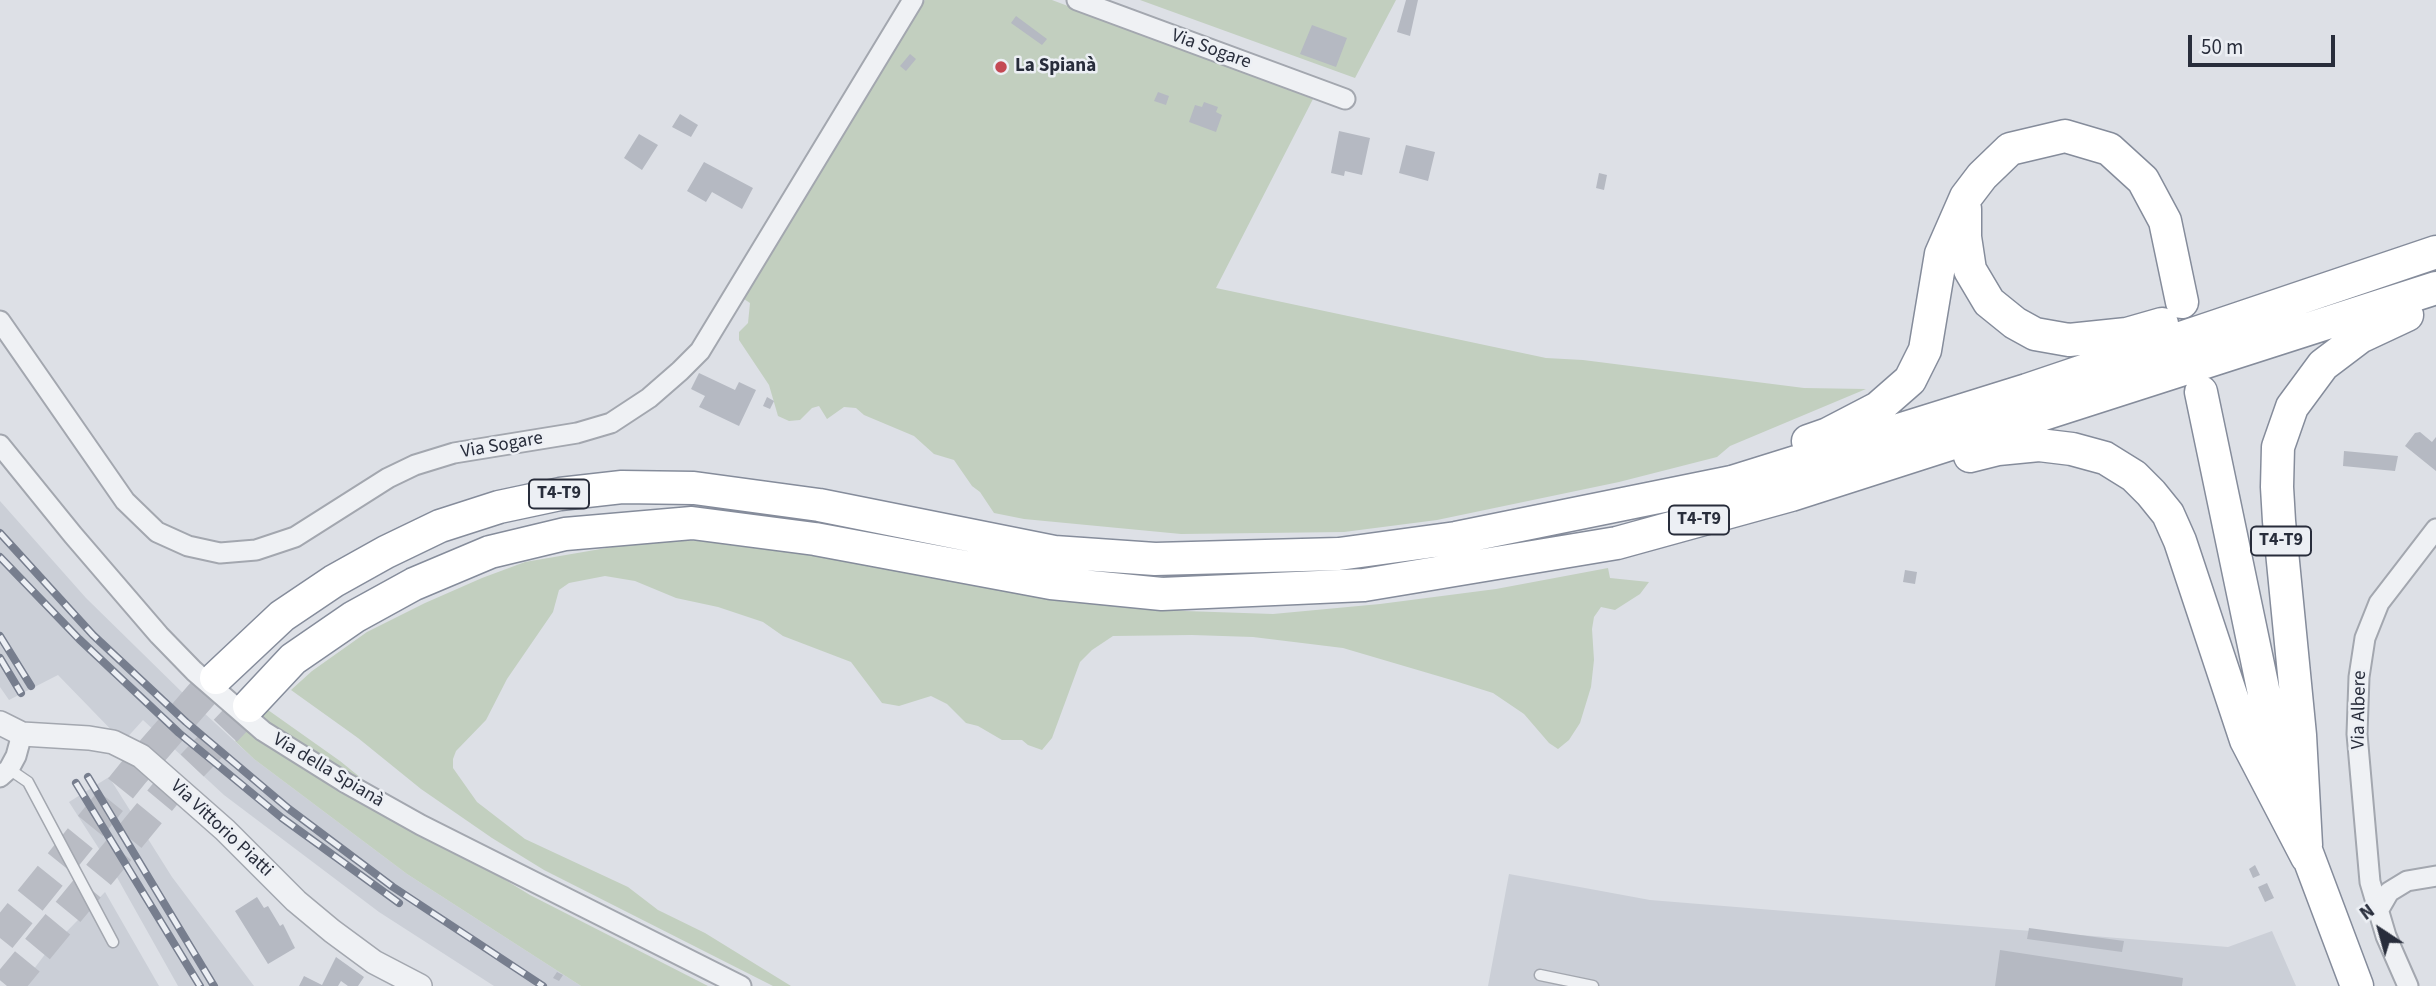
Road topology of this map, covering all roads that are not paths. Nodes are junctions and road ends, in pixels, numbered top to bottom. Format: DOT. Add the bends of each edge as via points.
graph roads {
  1 [pos="913,0"];
  2 [pos="1077,0"];
  3 [pos="1345,99"];
  4 [pos="1966,197"];
  5 [pos="2434,252"];
  6 [pos="2436,288"];
  7 [pos="2182,302"];
  8 [pos="2436,305"];
  9 [pos="0,321"];
  10 [pos="2201,392"];
  11 [pos="0,444"];
  12 [pos="1791,495"];
  13 [pos="2436,529"];
  14 [pos="1456,538"];
  15 [pos="216,678"];
  16 [pos="250,706"];
  17 [pos="0,723"];
  18 [pos="22,734"];
  19 [pos="4,773"];
  20 [pos="2307,857"];
  21 [pos="2436,876"];
  22 [pos="2378,911"];
  23 [pos="113,942"];
  24 [pos="1540,975"];
  25 [pos="420,986"];
  26 [pos="741,986"];
  27 [pos="1593,986"];
  28 [pos="2357,986"];
  29 [pos="2408,986"];
  1 -- 9 [label="street, Via Sogare" via="700,351 649,398 611,423 577,433 454,453 415,465 295,537 256,550 220,553 156,532 125,501"];
  2 -- 3 [label="street, Via Sogare"];
  4 -- 5 [label="highway, T4-T9" via="1970,270 1989,302 2035,334 2068,340 2127,334"];
  4 -- 7 [label="highway, T4-T9" via="2010,149 2065,136 2109,149 2143,180 2165,221"];
  4 -- 14 [label="highway, T4-T9" via="1941,254 1925,351 1910,380 1878,408 1828,434 1735,466"];
  5 -- 14 [label="highway, T4-T9" via="2027,390 1732,482"];
  6 -- 12 [label="highway, T4-T9"];
  8 -- 20 [label="highway, T4-T9" via="2396,318 2323,365 2292,407 2278,447 2279,521"];
  10 -- 20 [label="highway, T4-T9" via="2275,746"];
  11 -- 26 [label="street, Via della Spianà" via="159,635 263,731 421,825"];
  12 -- 16 [label="highway, T4-T9" via="1617,543 1364,585 1162,594 1051,583 815,539 692,523 565,534 490,552 414,584 354,617 293,659"];
  12 -- 20 [label="highway, T4-T9" via="2039,444 2105,458 2134,476 2168,514 2246,740"];
  13 -- 22 [label="street, Via Albere" via="2379,603 2365,638 2359,677 2357,734 2364,830"];
  14 -- 15 [label="highway, T4-T9" via="1339,554 1155,559 1054,552 806,503 694,488 622,487 499,507 440,526 334,580 282,616"];
  17 -- 18 [label="street, Via Vittorio Piatti"];
  18 -- 19 [label="street" via="16,756"];
  18 -- 25 [label="street, Via Vittorio Piatti" via="113,742 141,756 331,931 374,962"];
  19 -- 23 [label="lane" via="28,782"];
  20 -- 28 [label="highway, T4-T9"];
  21 -- 22 [label="street" via="2407,881 2389,892"];
  22 -- 29 [label="street, Via Albere"];
  24 -- 27 [label="lane"];
}
